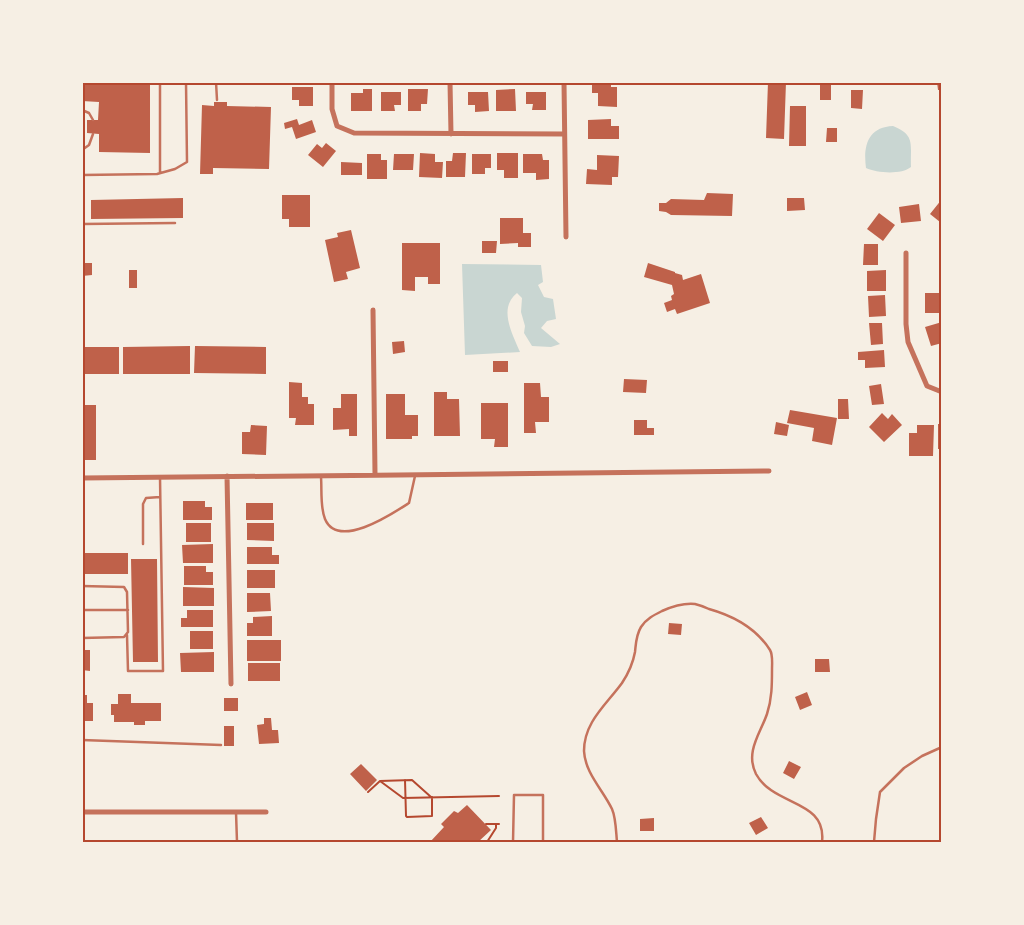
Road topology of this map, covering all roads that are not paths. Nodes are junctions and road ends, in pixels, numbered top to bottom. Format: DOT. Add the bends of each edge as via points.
graph roads {
  1 [pos="160,82"];
  2 [pos="186,82"];
  3 [pos="216,82"];
  4 [pos="332,82"];
  5 [pos="450,82"];
  6 [pos="564,82"];
  7 [pos="216,100"];
  8 [pos="82,110"];
  9 [pos="93,120"];
  10 [pos="93,134"];
  11 [pos="451,134"];
  12 [pos="564,134"];
  13 [pos="82,150"];
  14 [pos="160,173"];
  15 [pos="82,175"];
  16 [pos="175,223"];
  17 [pos="82,224"];
  18 [pos="566,237"];
  19 [pos="906,253"];
  20 [pos="373,310"];
  21 [pos="942,392"];
  22 [pos="769,472"];
  23 [pos="375,474"];
  24 [pos="321,475"];
  25 [pos="415,475"];
  26 [pos="227,476"];
  27 [pos="160,477"];
  28 [pos="82,478"];
  29 [pos="160,496"];
  30 [pos="143,544"];
  31 [pos="82,586"];
  32 [pos="82,610"];
  33 [pos="128,610"];
  34 [pos="127,635"];
  35 [pos="82,638"];
  36 [pos="231,684"];
  37 [pos="82,740"];
  38 [pos="221,745"];
  39 [pos="942,747"];
  40 [pos="82,812"];
  41 [pos="236,812"];
  42 [pos="266,812"];
  43 [pos="237,842"];
  44 [pos="513,842"];
  45 [pos="542,842"];
  46 [pos="617,842"];
  47 [pos="822,842"];
  48 [pos="874,842"];
  1 -- 14 [label="lane"];
  2 -- 14 [label="lane" via="187,162"];
  3 -- 7 [label="lane"];
  4 -- 11 [label="street" via="332,109 337,126 354,133"];
  5 -- 11 [label="street"];
  6 -- 12 [label="street"];
  8 -- 9 [label="lane"];
  10 -- 13 [label="lane"];
  11 -- 12 [label="street"];
  12 -- 18 [label="street"];
  14 -- 15 [label="lane"];
  16 -- 17 [label="lane"];
  19 -- 21 [label="street" via="908,342 927,386"];
  20 -- 23 [label="street"];
  22 -- 25 [label="street"];
  23 -- 24 [label="street"];
  23 -- 25 [label="street"];
  24 -- 25 [label="lane" via="324,518 337,531 348,531 379,523 409,503"];
  24 -- 26 [label="street"];
  26 -- 27 [label="street"];
  26 -- 36 [label="street"];
  27 -- 28 [label="street"];
  27 -- 29 [label="lane"];
  29 -- 30 [label="lane" via="146,498 143,504"];
  29 -- 34 [label="lane" via="163,671 128,671"];
  31 -- 33 [label="lane" via="124,588"];
  32 -- 33 [label="lane"];
  33 -- 34 [label="lane"];
  34 -- 35 [label="lane"];
  37 -- 38 [label="lane"];
  39 -- 48 [label="lane" via="904,768 880,792"];
  40 -- 41 [label="street"];
  41 -- 42 [label="street"];
  41 -- 43 [label="lane"];
  44 -- 45 [label="lane" via="514,795 542,795"];
  46 -- 47 [label="lane" via="612,810 587,767 584,751 588,730 630,670 641,626 651,616 670,608 695,604 745,624 772,653 772,692 753,744 752,760 764,786 818,819 822,826"];
}
